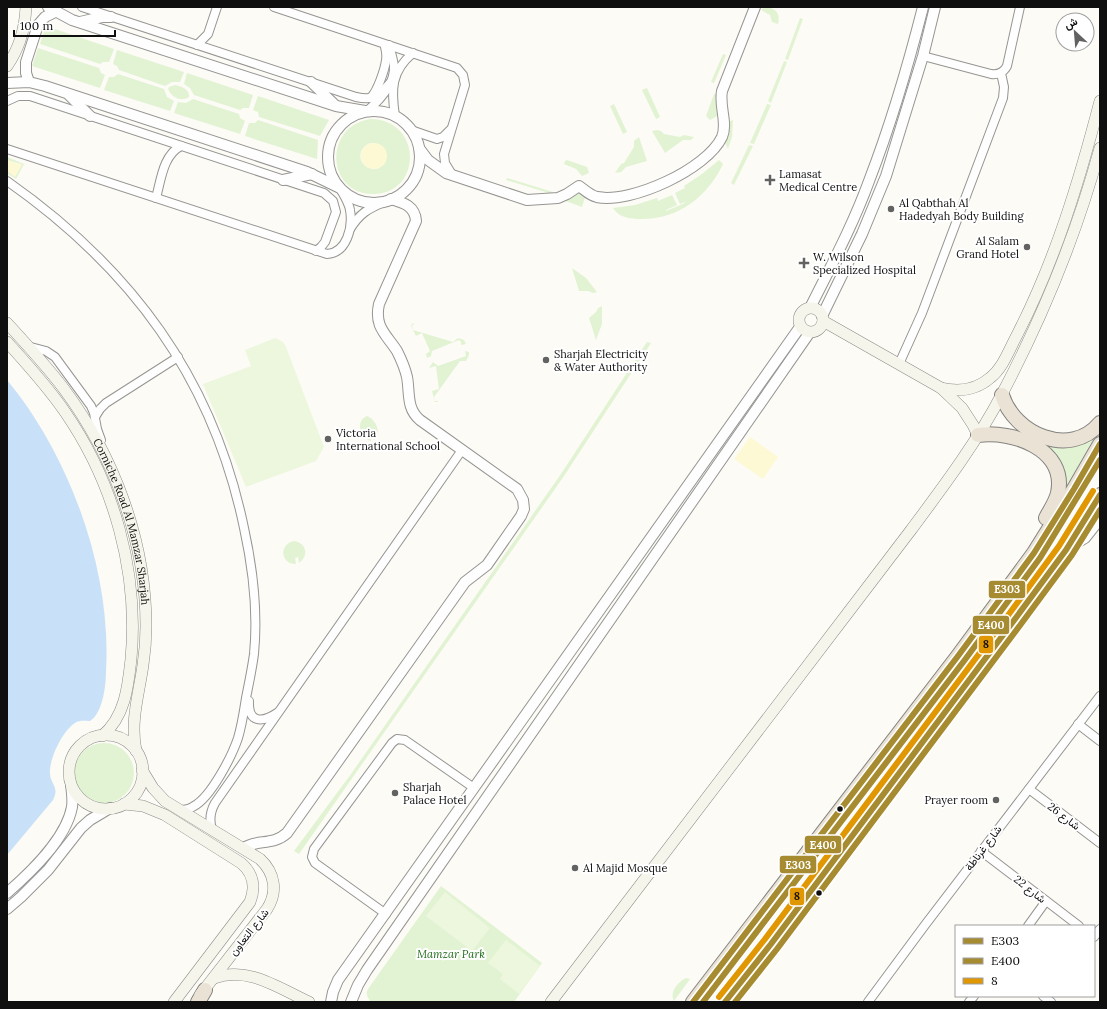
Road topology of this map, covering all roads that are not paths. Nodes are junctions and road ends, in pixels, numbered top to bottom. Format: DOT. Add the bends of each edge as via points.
graph roads {
  1 [pos="26,7"];
  2 [pos="82,7"];
  3 [pos="217,7"];
  4 [pos="274,7"];
  5 [pos="301,7"];
  6 [pos="755,7"];
  7 [pos="922,7"];
  8 [pos="935,7"];
  9 [pos="1020,7"];
  10 [pos="51,9"];
  11 [pos="302,16"];
  12 [pos="111,17"];
  13 [pos="79,22"];
  14 [pos="208,34"];
  15 [pos="386,44"];
  16 [pos="197,45"];
  17 [pos="213,50"];
  18 [pos="413,53"];
  19 [pos="923,56"];
  20 [pos="7,66"];
  21 [pos="1001,72"];
  22 [pos="394,74"];
  23 [pos="29,82"];
  24 [pos="311,82"];
  25 [pos="7,83"];
  26 [pos="390,83"];
  27 [pos="66,93"];
  28 [pos="370,98"];
  29 [pos="9,100"];
  30 [pos="1100,101"];
  31 [pos="336,106"];
  32 [pos="7,108"];
  33 [pos="366,111"];
  34 [pos="90,116"];
  35 [pos="396,116"];
  36 [pos="452,127"];
  37 [pos="411,130"];
  38 [pos="887,134"];
  39 [pos="164,140"];
  40 [pos="181,146"];
  41 [pos="419,148"];
  42 [pos="1100,148"];
  43 [pos="7,149"];
  44 [pos="168,157"];
  45 [pos="890,165"];
  46 [pos="312,174"];
  47 [pos="453,176"];
  48 [pos="283,180"];
  49 [pos="7,181"];
  50 [pos="340,189"];
  51 [pos="156,198"];
  52 [pos="388,201"];
  53 [pos="349,231"];
  54 [pos="316,251"];
  55 [pos="810,308"];
  56 [pos="823,318"];
  57 [pos="7,323"];
  58 [pos="800,327"];
  59 [pos="810,332"];
  60 [pos="7,342"];
  61 [pos="27,346"];
  62 [pos="178,358"];
  63 [pos="899,364"];
  64 [pos="941,388"];
  65 [pos="1002,395"];
  66 [pos="89,403"];
  67 [pos="106,403"];
  68 [pos="95,417"];
  69 [pos="1100,423"];
  70 [pos="978,435"];
  71 [pos="1100,444"];
  72 [pos="462,450"];
  73 [pos="105,456"];
  74 [pos="1100,495"];
  75 [pos="1100,519"];
  76 [pos="1066,550"];
  77 [pos="1034,553"];
  78 [pos="248,690"];
  79 [pos="1100,696"];
  80 [pos="280,712"];
  81 [pos="257,719"];
  82 [pos="1078,724"];
  83 [pos="241,725"];
  84 [pos="264,733"];
  85 [pos="102,736"];
  86 [pos="1100,741"];
  87 [pos="136,751"];
  88 [pos="142,770"];
  89 [pos="71,785"];
  90 [pos="474,788"];
  91 [pos="1029,789"];
  92 [pos="124,804"];
  93 [pos="110,808"];
  94 [pos="180,810"];
  95 [pos="212,830"];
  96 [pos="1100,843"];
  97 [pos="244,848"];
  98 [pos="981,851"];
  99 [pos="257,857"];
  100 [pos="247,869"];
  101 [pos="7,893"];
  102 [pos="1046,901"];
  103 [pos="7,908"];
  104 [pos="386,914"];
  105 [pos="1029,925"];
  106 [pos="1078,925"];
  107 [pos="214,978"];
  108 [pos="199,998"];
  109 [pos="174,1002"];
  110 [pos="309,1002"];
  111 [pos="331,1002"];
  112 [pos="351,1002"];
  113 [pos="551,1002"];
  114 [pos="693,1002"];
  115 [pos="725,1002"];
  116 [pos="868,1002"];
  1 -- 20 [label="main road" via="20,40"];
  2 -- 12 [label="street"];
  3 -- 14 [label="street"];
  4 -- 11 [label="street"];
  5 -- 11 [label="street"];
  6 -- 47 [label="street" via="722,92 724,127 721,138 699,161 676,177 647,190 621,196 595,197 579,186 558,198 527,200"];
  7 -- 38 [label="street" via="906,73"];
  8 -- 19 [label="street"];
  9 -- 21 [label="street" via="1007,66"];
  10 -- 13 [label="street"];
  10 -- 23 [label="street" via="38,25 26,66"];
  11 -- 15 [label="street"];
  12 -- 13 [label="street"];
  12 -- 16 [label="street"];
  13 -- 31 [label="street"];
  14 -- 16 [label="street"];
  14 -- 17 [label="street"];
  15 -- 18 [label="street"];
  15 -- 22 [label="street" via="394,66"];
  15 -- 28 [label="street" via="386,63 375,94"];
  16 -- 17 [label="street"];
  17 -- 24 [label="street"];
  18 -- 22 [label="street"];
  18 -- 36 [label="street" via="454,66 463,75 464,89"];
  19 -- 21 [label="street" via="991,74"];
  19 -- 45 [label="street"];
  21 -- 63 [label="street" via="1004,87 1000,106 922,313"];
  22 -- 26 [label="street"];
  22 -- 35 [label="street" via="392,94"];
  23 -- 25 [label="street"];
  23 -- 27 [label="street"];
  24 -- 28 [label="street" via="356,97"];
  24 -- 31 [label="street"];
  26 -- 28 [label="street" via="379,96"];
  26 -- 33 [label="street" via="382,97"];
  27 -- 34 [label="street"];
  27 -- 46 [label="street"];
  29 -- 32 [label="street"];
  29 -- 34 [label="street" via="30,96"];
  30 -- 64 [label="main road" via="1078,182 1056,247 1002,364 994,375 978,386 960,390"];
  31 -- 33 [label="street"];
  33 -- 35 [label="street" via="379,111"];
  33 -- 50 [label="street" via="346,120 336,129 330,141 327,162 331,175"];
  34 -- 39 [label="street"];
  35 -- 37 [label="street"];
  36 -- 37 [label="street" via="437,140"];
  36 -- 47 [label="street" via="444,154 445,163"];
  37 -- 41 [label="street"];
  38 -- 45 [label="street" via="889,140 885,160"];
  38 -- 55 [label="street" via="850,227"];
  39 -- 40 [label="street"];
  39 -- 44 [label="street"];
  40 -- 44 [label="street"];
  40 -- 48 [label="street"];
  41 -- 47 [label="street" via="434,165"];
  41 -- 52 [label="street" via="420,161 414,180 406,190"];
  42 -- 65 [label="main road" via="1060,269"];
  43 -- 51 [label="street"];
  44 -- 51 [label="street"];
  45 -- 56 [label="street" via="862,234"];
  46 -- 48 [label="street"];
  46 -- 50 [label="street"];
  48 -- 54 [label="street" via="324,193 335,204 335,216 324,245"];
  49 -- 62 [label="street" via="59,221 99,257 140,304"];
  50 -- 52 [label="street" via="358,200 371,203"];
  50 -- 53 [label="street" via="350,209"];
  51 -- 54 [label="street"];
  52 -- 53 [label="street" via="361,214"];
  52 -- 72 [label="street" via="410,207 416,221 379,304 379,325 401,360 413,413"];
  53 -- 54 [label="street" via="344,245 338,251 329,254"];
  55 -- 56 [label="main road" via="817,310"];
  55 -- 58 [label="main road" via="800,314"];
  56 -- 59 [label="main road" via="818,330"];
  56 -- 63 [label="main road"];
  57 -- 61 [label="main road, Corniche Road Al Mamzar Sharjah"];
  58 -- 59 [label="main road"];
  58 -- 90 [label="street"];
  59 -- 112 [label="street" via="366,970"];
  60 -- 85 [label="main road, Corniche Road Al Mamzar Sharjah" via="54,397 86,445 108,493 124,549 132,606 130,664 122,710 115,723"];
  61 -- 66 [label="street" via="46,351 56,357"];
  61 -- 73 [label="main road, Corniche Road Al Mamzar Sharjah" via="65,390"];
  62 -- 67 [label="street"];
  62 -- 78 [label="street" via="205,407 221,445 247,540 255,624 254,653"];
  63 -- 64 [label="main road"];
  64 -- 70 [label="main road" via="962,408"];
  65 -- 69 [label="highway" via="1007,408 1021,424 1054,440 1080,438"];
  65 -- 70 [label="main road"];
  66 -- 67 [label="street"];
  66 -- 68 [label="street"];
  67 -- 68 [label="street"];
  68 -- 73 [label="street"];
  70 -- 77 [label="highway" via="1000,434 1021,439 1045,454 1055,468 1058,486 1056,498 1041,528"];
  70 -- 113 [label="main road" via="930,505"];
  71 -- 77 [label="highway"];
  72 -- 80 [label="street"];
  72 -- 97 [label="street" via="520,492 524,504 521,516 487,565 465,582 287,833 273,841"];
  73 -- 87 [label="main road, Corniche Road Al Mamzar Sharjah" via="126,507 143,586 146,626 144,663 133,729"];
  74 -- 76 [label="highway"];
  75 -- 76 [label="street" via="1085,538"];
  76 -- 115 [label="highway"];
  77 -- 114 [label="highway"];
  78 -- 81 [label="street" via="249,708"];
  78 -- 83 [label="street"];
  79 -- 82 [label="street, شارع غرناطة"];
  80 -- 81 [label="street" via="270,718"];
  80 -- 84 [label="street"];
  81 -- 83 [label="street" via="248,720"];
  81 -- 84 [label="street" via="263,725"];
  82 -- 86 [label="street"];
  82 -- 91 [label="street, شارع غرناطة"];
  83 -- 94 [label="street" via="231,755 211,788 195,806"];
  84 -- 95 [label="street" via="212,808"];
  85 -- 87 [label="main road" via="124,740"];
  85 -- 89 [label="main road" via="86,741 74,753 69,769"];
  87 -- 88 [label="main road"];
  88 -- 92 [label="main road" via="139,787"];
  88 -- 94 [label="main road, شارع التعاون" via="157,792"];
  89 -- 93 [label="main road" via="76,794 89,804 99,808"];
  89 -- 101 [label="street" via="72,808 63,830 38,863"];
  90 -- 104 [label="street"];
  90 -- 104 [label="street" via="405,740 397,739 314,850 312,857 315,863"];
  91 -- 96 [label="street, شارع 26"];
  91 -- 98 [label="street, شارع غرناطة"];
  92 -- 93 [label="main road"];
  92 -- 100 [label="main road" via="143,806 165,815 237,860"];
  93 -- 103 [label="street" via="81,828 48,870"];
  94 -- 95 [label="main road, شارع التعاون"];
  95 -- 97 [label="main road, شارع التعاون"];
  97 -- 99 [label="main road, شارع التعاون"];
  98 -- 102 [label="street, شارع 22"];
  98 -- 116 [label="street, شارع غرناطة"];
  99 -- 100 [label="main road"];
  99 -- 107 [label="main road, شارع التعاون" via="271,873 274,883 273,898"];
  100 -- 109 [label="main road, شارع التعاون" via="253,883 250,902"];
  102 -- 105 [label="street"];
  102 -- 106 [label="street, شارع 22"];
  104 -- 111 [label="street" via="338,980"];
  107 -- 108 [label="main road, شارع التعاون"];
  107 -- 110 [label="main road" via="232,973 251,975"];
}
